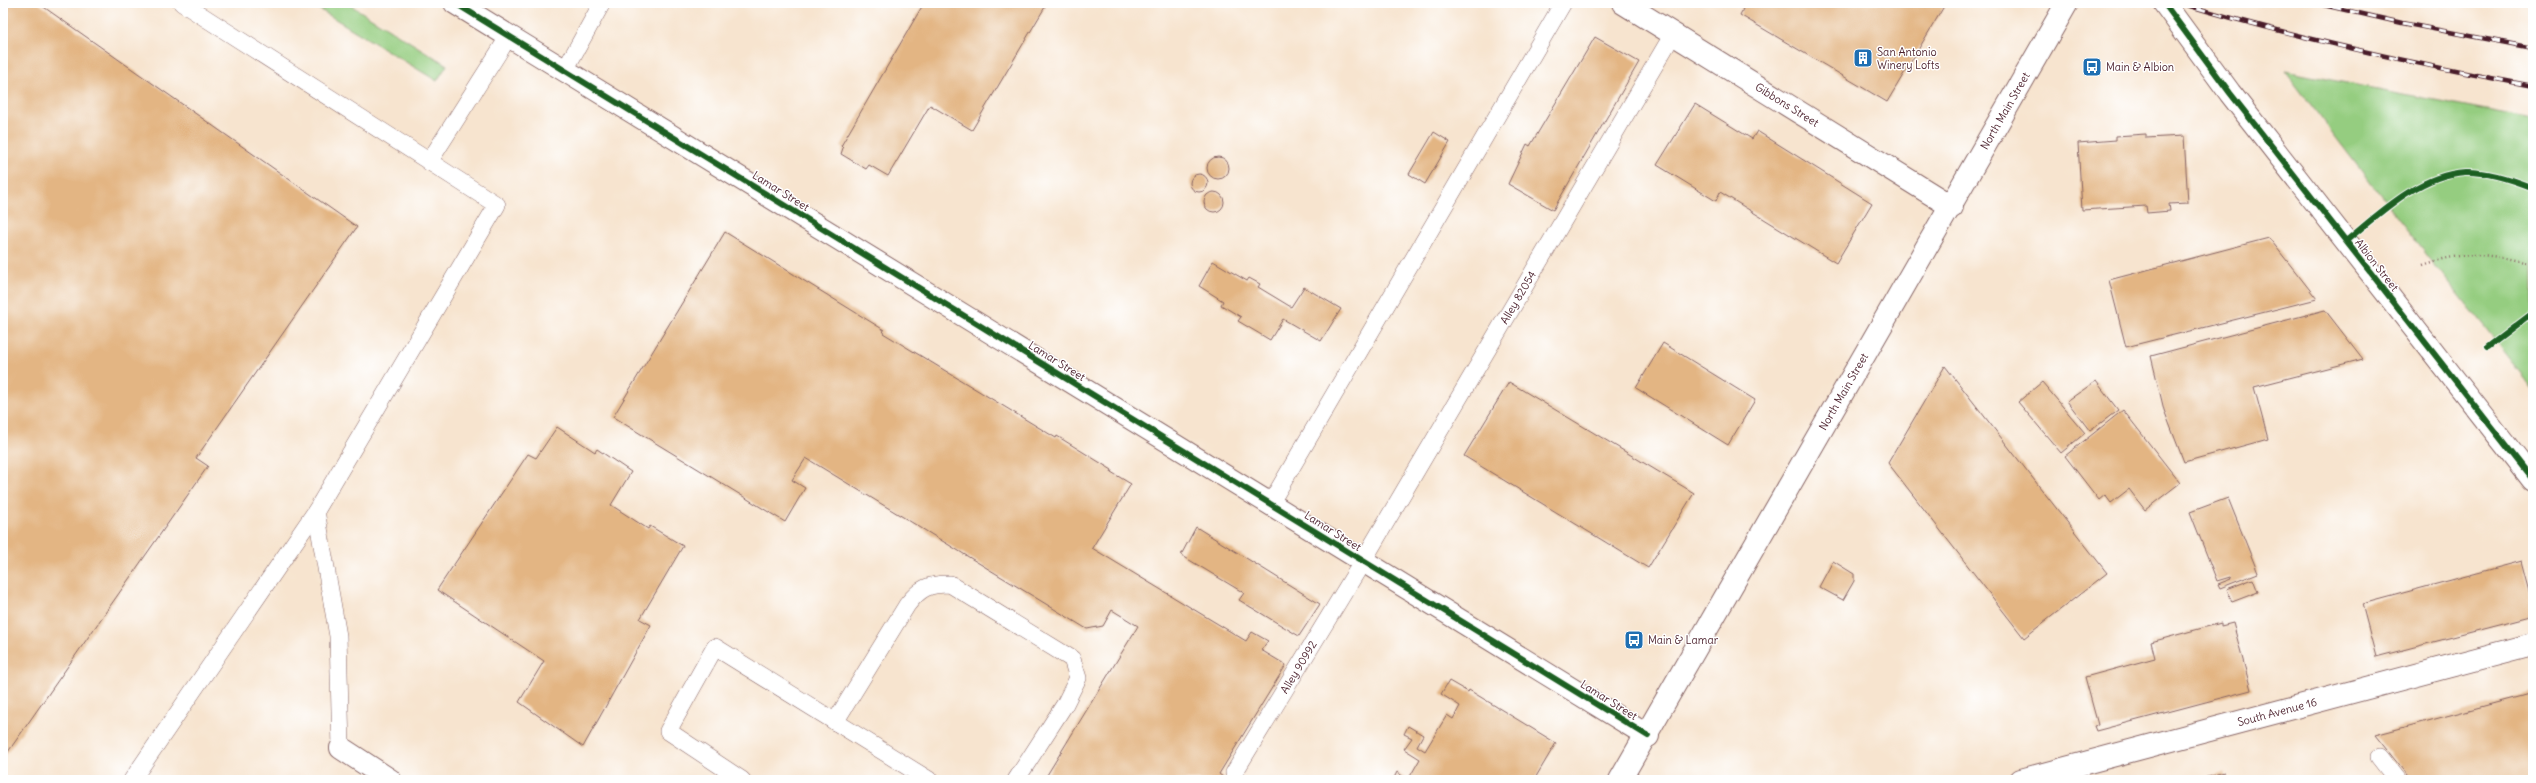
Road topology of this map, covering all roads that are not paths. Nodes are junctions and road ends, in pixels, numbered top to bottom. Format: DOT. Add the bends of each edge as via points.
graph roads {
  1 [pos="182,3"];
  2 [pos="455,3"];
  3 [pos="602,3"];
  4 [pos="1563,3"];
  5 [pos="1623,3"];
  6 [pos="2067,3"];
  7 [pos="2164,3"];
  8 [pos="1673,34"];
  9 [pos="509,36"];
  10 [pos="565,70"];
  11 [pos="429,162"];
  12 [pos="1952,206"];
  13 [pos="2533,480"];
  14 [pos="1270,504"];
  15 [pos="316,511"];
  16 [pos="1363,561"];
  17 [pos="2533,644"];
  18 [pos="835,722"];
  19 [pos="1648,736"];
  20 [pos="341,748"];
  21 [pos="2380,758"];
  22 [pos="1234,773"];
  23 [pos="132,780"];
  24 [pos="390,780"];
  25 [pos="742,780"];
  26 [pos="929,780"];
  27 [pos="1016,780"];
  28 [pos="1620,780"];
  29 [pos="2021,780"];
  30 [pos="2397,780"];
  1 -- 11 [label="lane"];
  2 -- 9 [label="street, Lamar Street"];
  3 -- 10 [label="lane"];
  4 -- 14 [label="lane"];
  5 -- 8 [label="street, Gibbons Street"];
  6 -- 12 [label="street, North Main Street"];
  7 -- 13 [label="street, Albion Street" via="2234,98"];
  8 -- 12 [label="street, Gibbons Street"];
  8 -- 16 [label="lane, Alley 82054"];
  9 -- 10 [label="street, Lamar Street"];
  9 -- 11 [label="lane"];
  10 -- 14 [label="street, Lamar Street"];
  11 -- 15 [label="lane" via="497,205"];
  12 -- 19 [label="street, North Main Street"];
  14 -- 16 [label="street, Lamar Street"];
  15 -- 20 [label="lane" via="338,636"];
  15 -- 23 [label="lane"];
  16 -- 19 [label="street, Lamar Street"];
  16 -- 22 [label="lane, Alley 90992"];
  17 -- 29 [label="street, South Avenue 16"];
  18 -- 25 [label="lane" via="715,647 668,731"];
  18 -- 26 [label="lane"];
  18 -- 27 [label="lane" via="906,605 918,591 934,584 950,584 1072,659 1078,678 1065,704"];
  19 -- 28 [label="street, North Main Street"];
  20 -- 24 [label="street"];
  21 -- 30 [label="lane"];
}
